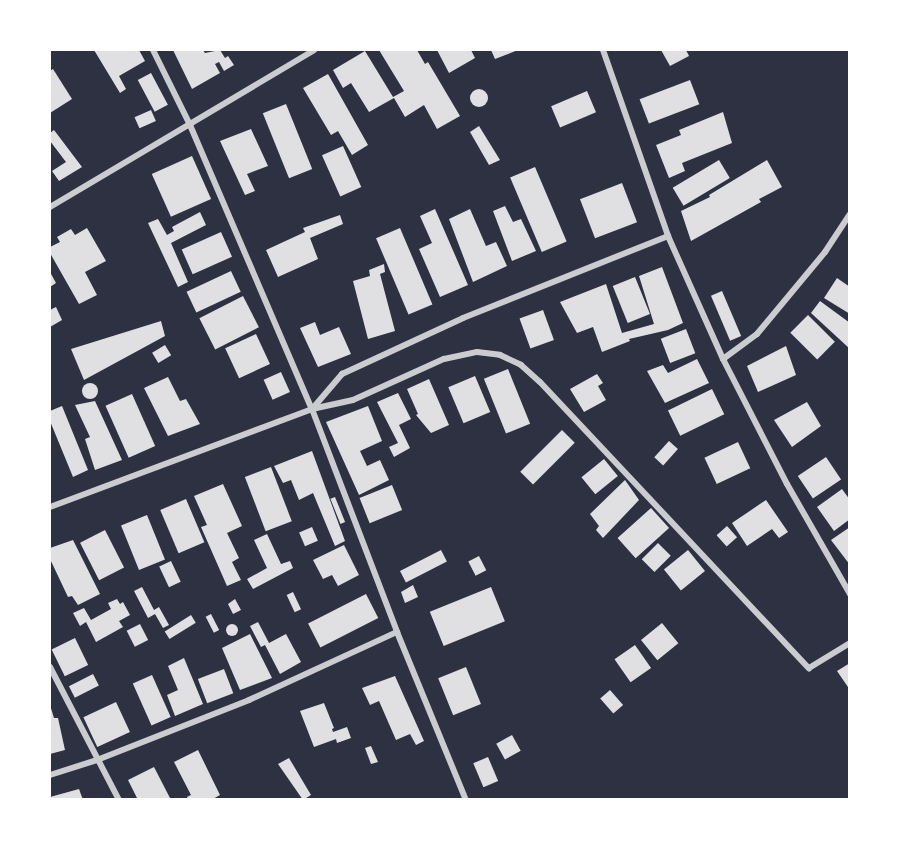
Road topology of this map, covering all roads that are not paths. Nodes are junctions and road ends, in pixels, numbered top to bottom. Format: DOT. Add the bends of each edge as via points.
graph roads {
  1 [pos="153,50"];
  2 [pos="314,50"];
  3 [pos="603,50"];
  4 [pos="190,125"];
  5 [pos="50,207"];
  6 [pos="849,214"];
  7 [pos="668,236"];
  8 [pos="723,359"];
  9 [pos="312,409"];
  10 [pos="50,507"];
  11 [pos="849,594"];
  12 [pos="397,632"];
  13 [pos="849,643"];
  14 [pos="50,666"];
  15 [pos="97,760"];
  16 [pos="50,775"];
  17 [pos="119,800"];
  18 [pos="466,800"];
  1 -- 4 [label="street"];
  2 -- 4 [label="street"];
  3 -- 7 [label="street"];
  4 -- 5 [label="street"];
  4 -- 9 [label="street"];
  6 -- 8 [label="street" via="825,252 757,334"];
  7 -- 8 [label="street"];
  7 -- 9 [label="street" via="463,318 342,375"];
  8 -- 11 [label="street"];
  9 -- 10 [label="street"];
  9 -- 12 [label="street"];
  9 -- 13 [label="street" via="353,400 444,360 477,352 500,355 521,364 809,668"];
  12 -- 15 [label="street" via="249,700"];
  12 -- 18 [label="street"];
  14 -- 15 [label="street"];
  15 -- 16 [label="street"];
  15 -- 17 [label="street"];
}
